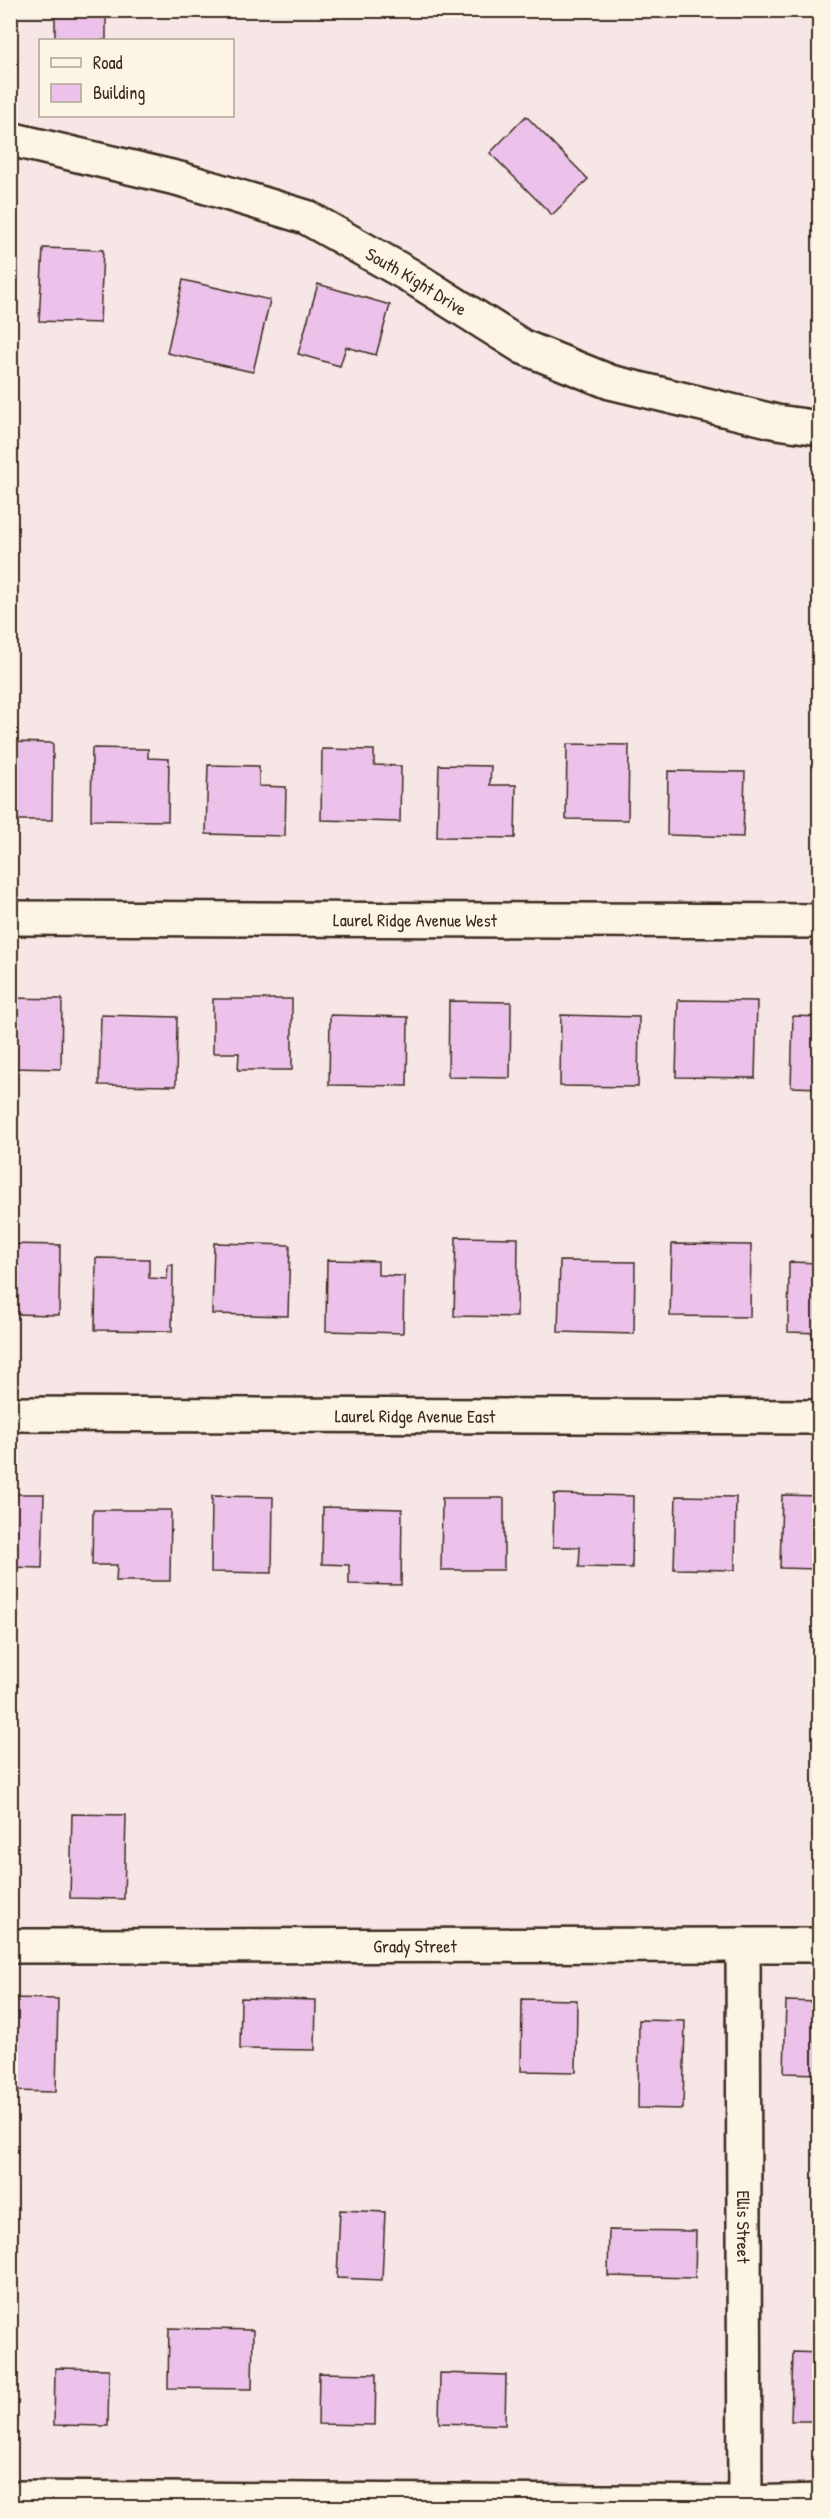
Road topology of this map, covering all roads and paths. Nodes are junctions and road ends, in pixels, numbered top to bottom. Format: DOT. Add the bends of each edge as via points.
graph roads {
  1 [pos="10,139"];
  2 [pos="819,428"];
  3 [pos="10,918"];
  4 [pos="819,921"];
  5 [pos="10,1414"];
  6 [pos="819,1417"];
  7 [pos="743,1945"];
  8 [pos="819,1945"];
  9 [pos="10,1946"];
  10 [pos="10,2498"];
  11 [pos="819,2501"];
  12 [pos="746,2505"];
  1 -- 2 [label="street, South Kight Drive" via="180,178 306,217 409,275 523,347 610,382 777,422"];
  3 -- 4 [label="street, Laurel Ridge Avenue West"];
  5 -- 6 [label="street, Laurel Ridge Avenue East"];
  7 -- 8 [label="street, Grady Street"];
  7 -- 9 [label="street, Grady Street"];
  7 -- 12 [label="street, Ellis Street"];
  10 -- 12 [label="street"];
  11 -- 12 [label="street"];
}
